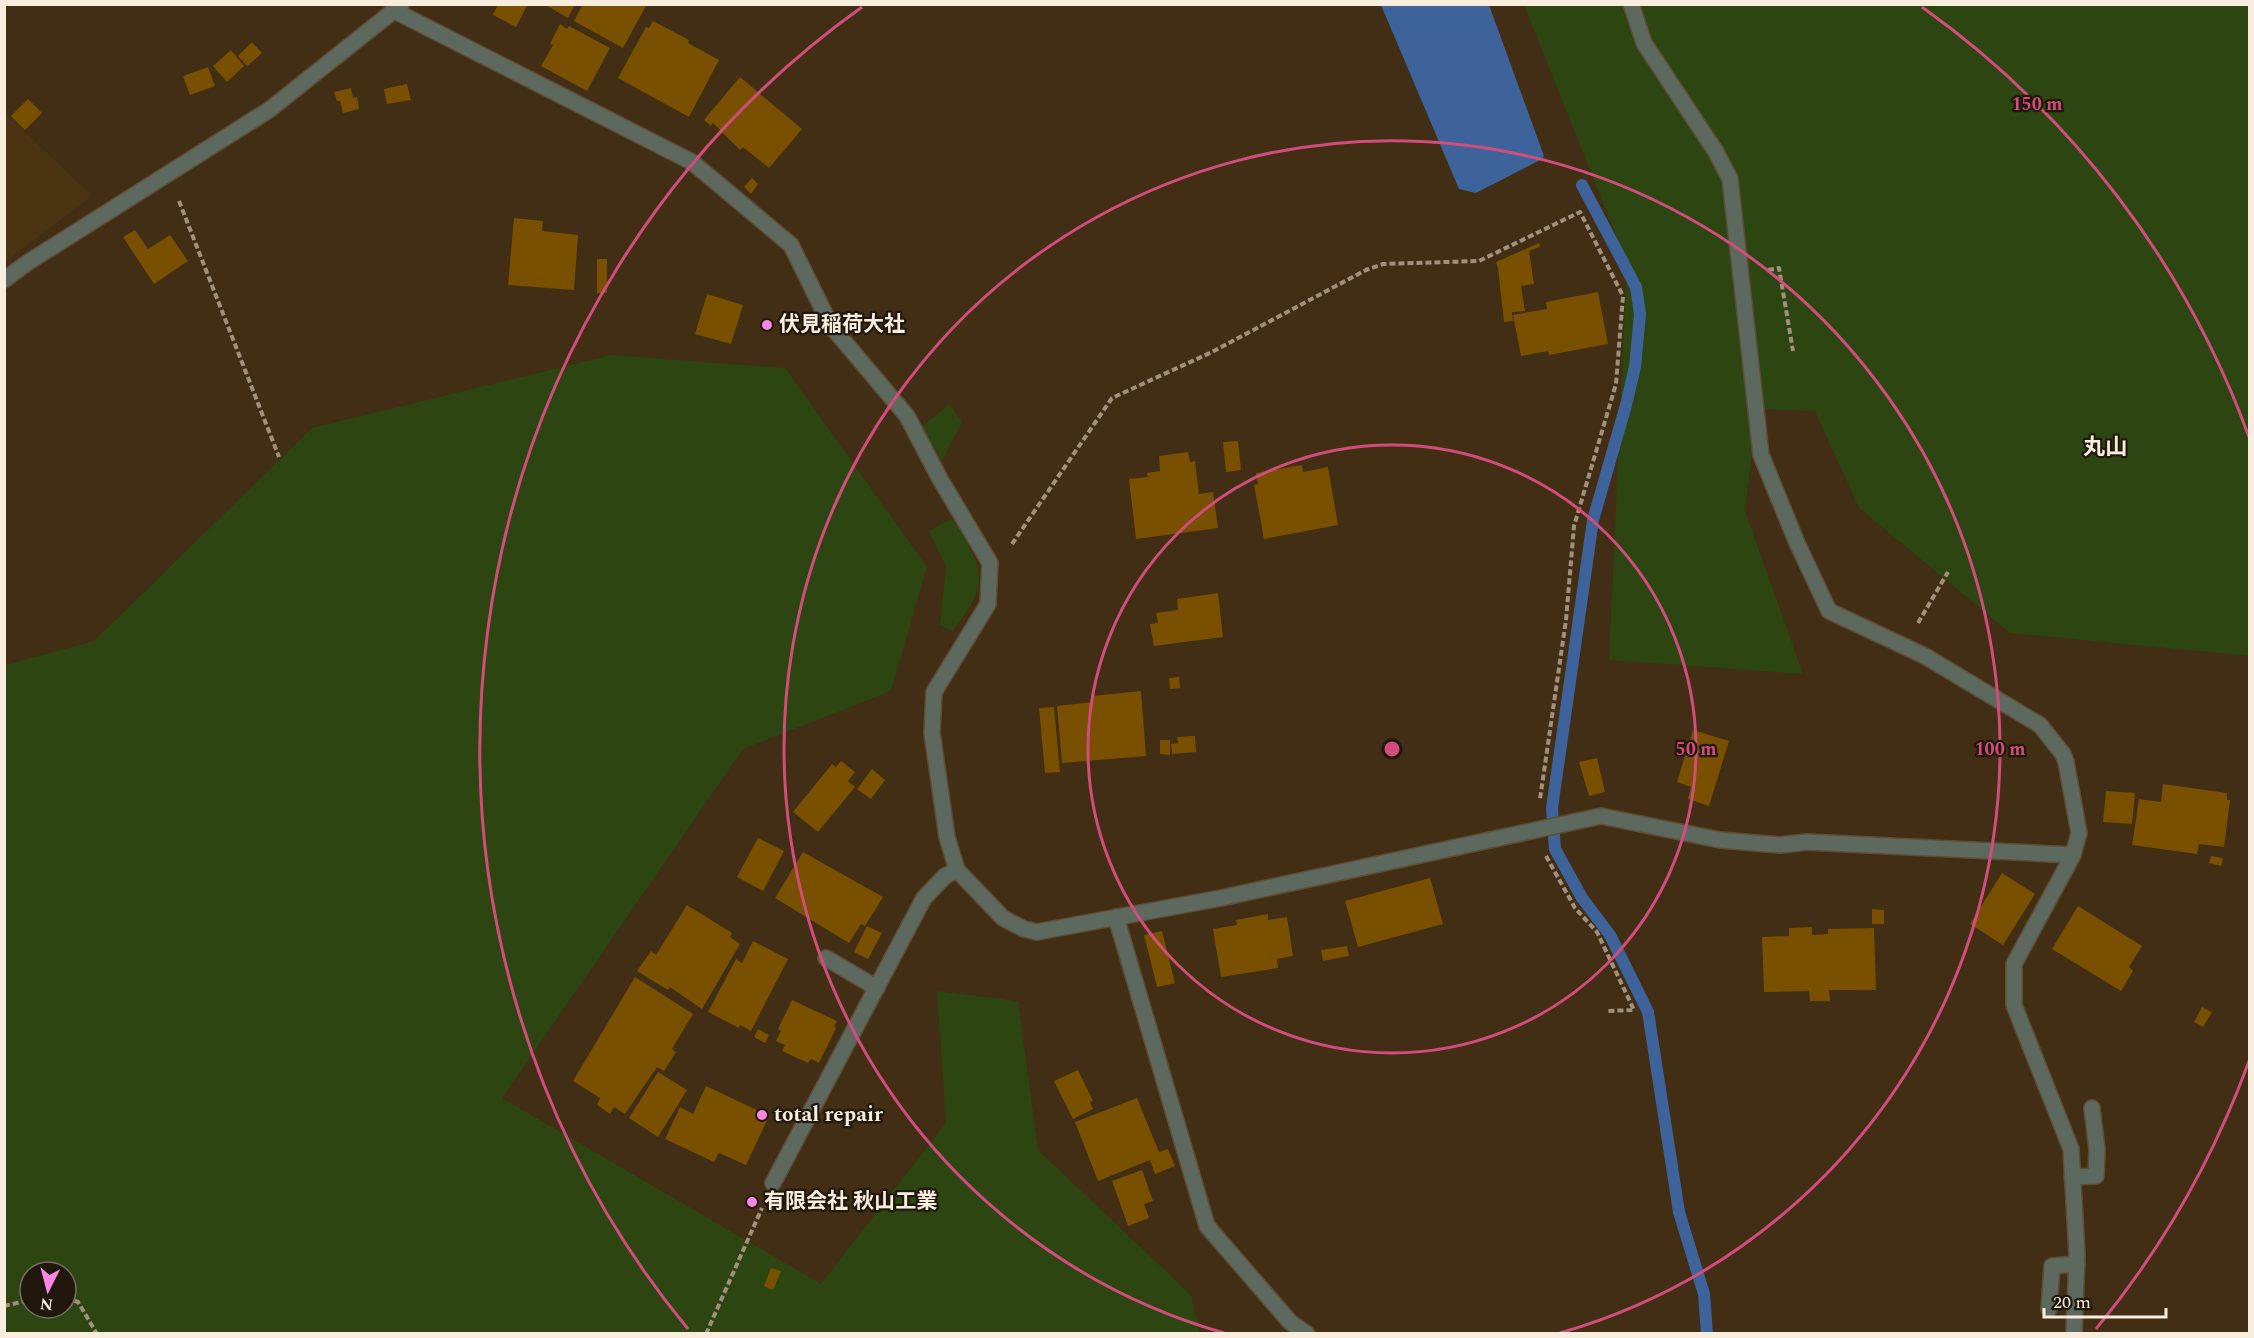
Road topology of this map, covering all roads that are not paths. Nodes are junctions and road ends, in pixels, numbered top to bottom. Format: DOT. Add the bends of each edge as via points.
graph roads {
  1 [pos="1631,4"];
  2 [pos="398,7"];
  3 [pos="4,279"];
  4 [pos="2073,855"];
  5 [pos="957,870"];
  6 [pos="1116,917"];
  7 [pos="826,958"];
  8 [pos="878,988"];
  9 [pos="2092,1108"];
  10 [pos="2072,1177"];
  11 [pos="773,1183"];
  12 [pos="2077,1264"];
  13 [pos="2049,1309"];
  14 [pos="1307,1334"];
  15 [pos="2074,1334"];
  1 -- 4 [label="street" via="1644,43 1730,179 1761,455 1829,611 1925,656 2040,725 2063,754 2079,833"];
  2 -- 3 [label="street" via="269,110"];
  2 -- 5 [label="street" via="692,162 791,245 831,326 906,416 990,565 988,604 933,692 934,745 947,837"];
  4 -- 6 [label="street" via="1807,842 1780,845 1720,840 1601,816"];
  4 -- 10 [label="street" via="2014,964 2014,1005 2071,1149"];
  5 -- 6 [label="street" via="1003,918 1024,929 1038,932"];
  5 -- 8 [label="street" via="945,876 924,898"];
  6 -- 14 [label="street" via="1207,1226 1290,1322"];
  7 -- 8 [label="street"];
  8 -- 11 [label="street"];
  9 -- 10 [label="street" via="2096,1176"];
  10 -- 12 [label="street"];
  12 -- 13 [label="street" via="2052,1266"];
  12 -- 15 [label="street"];
}
